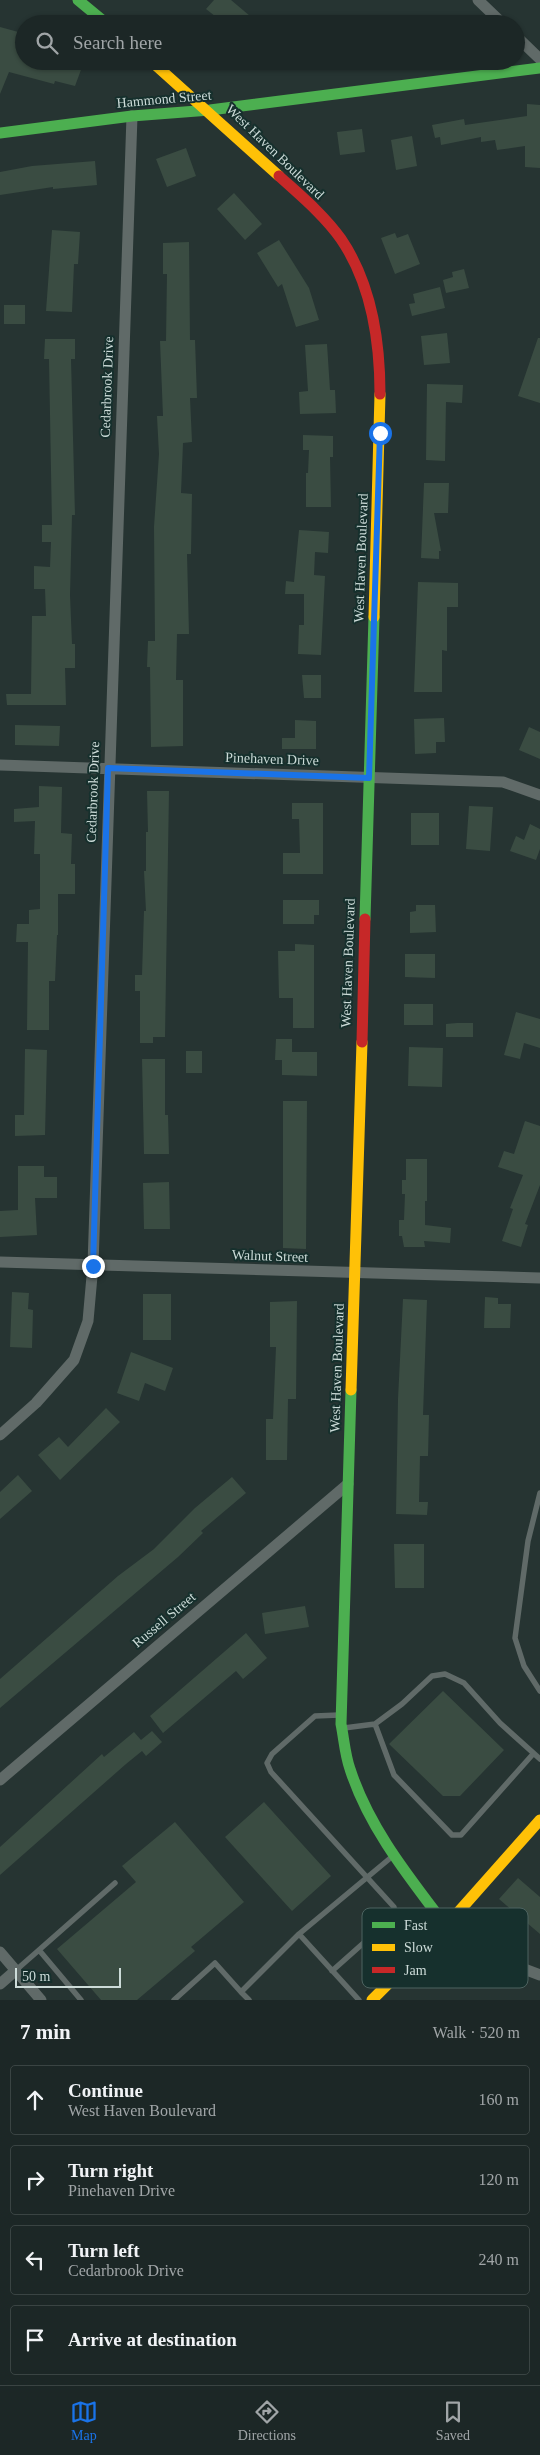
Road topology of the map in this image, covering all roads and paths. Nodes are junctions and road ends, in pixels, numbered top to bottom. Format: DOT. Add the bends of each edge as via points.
graph roads {
  1 [pos="78,0"];
  2 [pos="478,0"];
  3 [pos="96,15"];
  4 [pos="494,15"];
  5 [pos="525,45"];
  6 [pos="540,59"];
  7 [pos="540,68"];
  8 [pos="162,70"];
  9 [pos="524,70"];
  10 [pos="525,70"];
  11 [pos="210,110"];
  12 [pos="132,116"];
  13 [pos="0,133"];
  14 [pos="0,765"];
  15 [pos="108,768"];
  16 [pos="369,778"];
  17 [pos="540,795"];
  18 [pos="0,1262"];
  19 [pos="93,1266"];
  20 [pos="355,1274"];
  21 [pos="540,1278"];
  22 [pos="0,1435"];
  23 [pos="348,1484"];
  24 [pos="540,1493"];
  25 [pos="540,1691"];
  26 [pos="341,1715"];
  27 [pos="375,1724"];
  28 [pos="342,1728"];
  29 [pos="533,1754"];
  30 [pos="540,1759"];
  31 [pos="0,1780"];
  32 [pos="540,1820"];
  33 [pos="394,1856"];
  34 [pos="367,1877"];
  35 [pos="115,1883"];
  36 [pos="394,1908"];
  37 [pos="433,1908"];
  38 [pos="462,1908"];
  39 [pos="299,1934"];
  40 [pos="362,1944"];
  41 [pos="39,1950"];
  42 [pos="0,1952"];
  43 [pos="528,1970"];
  44 [pos="15,1971"];
  45 [pos="332,1971"];
  46 [pos="540,1975"];
  47 [pos="0,1984"];
  48 [pos="384,1988"];
  49 [pos="241,1992"];
  50 [pos="41,2000"];
  51 [pos="81,2000"];
  52 [pos="174,2000"];
  53 [pos="249,2000"];
  54 [pos="359,2000"];
  55 [pos="372,2000"];
  1 -- 3 [label="street"];
  2 -- 4 [label="street"];
  5 -- 6 [label="street"];
  7 -- 10 [label="street, Hammond Street"];
  8 -- 11 [label="street, West Haven Boulevard"];
  9 -- 11 [label="street, Hammond Street"];
  11 -- 12 [label="street, Hammond Street"];
  11 -- 16 [label="street, West Haven Boulevard" via="342,239 355,263 372,314 381,367"];
  12 -- 13 [label="street, Hammond Street"];
  12 -- 15 [label="street, Cedarbrook Drive"];
  14 -- 15 [label="street, Pinehaven Drive"];
  15 -- 16 [label="street, Pinehaven Drive"];
  15 -- 19 [label="street, Cedarbrook Drive"];
  16 -- 17 [label="street, Pinehaven Drive" via="503,782"];
  16 -- 20 [label="street, West Haven Boulevard"];
  18 -- 19 [label="street, Walnut Street"];
  19 -- 20 [label="street, Walnut Street"];
  19 -- 22 [label="street, Cedarbrook Drive" via="88,1321 74,1360 36,1403"];
  20 -- 21 [label="street, Walnut Street"];
  20 -- 23 [label="street, West Haven Boulevard"];
  23 -- 26 [label="street, West Haven Boulevard"];
  23 -- 31 [label="street, Russell Street"];
  24 -- 25 [label="lane" via="528,1541 515,1638 524,1666"];
  26 -- 28 [label="street, West Haven Boulevard"];
  26 -- 34 [label="lane" via="315,1716 272,1754 267,1764"];
  27 -- 28 [label="lane"];
  27 -- 29 [label="lane" via="432,1676 445,1674 464,1683"];
  27 -- 29 [label="lane" via="394,1775 452,1835 461,1835"];
  28 -- 33 [label="street, West Haven Boulevard" via="350,1770 368,1815"];
  29 -- 30 [label="lane"];
  32 -- 38 [label="street"];
  33 -- 34 [label="lane"];
  33 -- 37 [label="street, West Haven Boulevard"];
  34 -- 36 [label="lane"];
  34 -- 39 [label="lane"];
  35 -- 41 [label="lane"];
  39 -- 45 [label="lane"];
  39 -- 49 [label="lane"];
  40 -- 45 [label="lane"];
  41 -- 44 [label="lane"];
  41 -- 51 [label="lane"];
  42 -- 44 [label="street"];
  43 -- 46 [label="street"];
  44 -- 47 [label="street"];
  44 -- 50 [label="street"];
  45 -- 54 [label="lane"];
  48 -- 55 [label="street"];
  49 -- 52 [label="lane" via="215,1963"];
  49 -- 53 [label="lane"];
}
